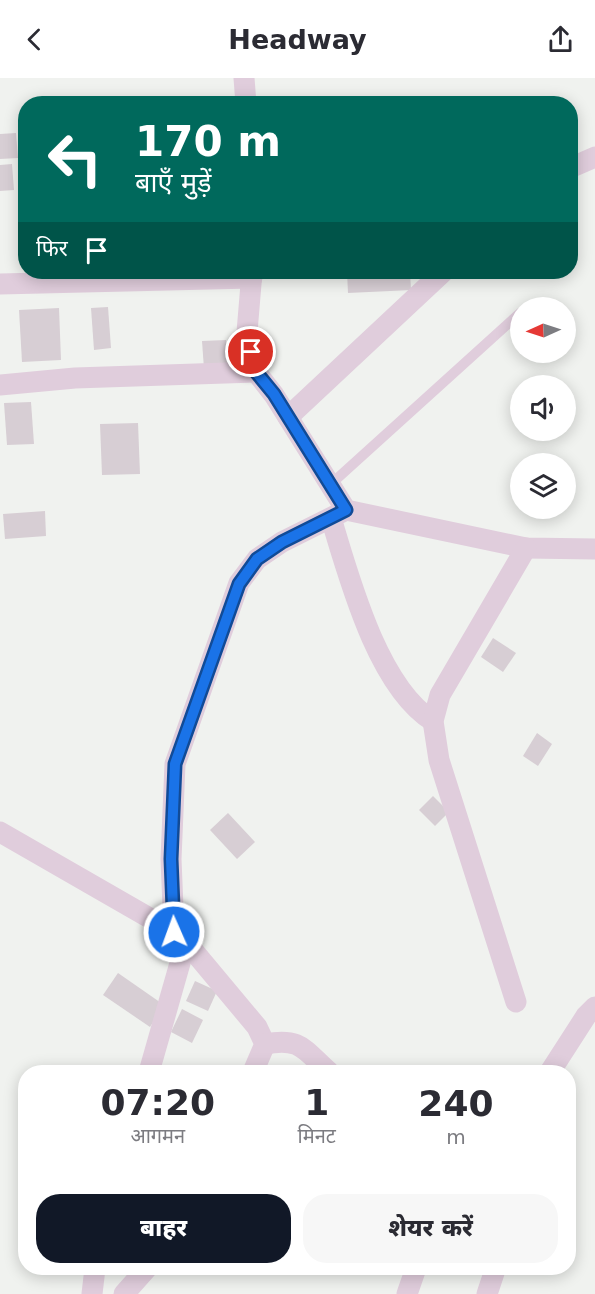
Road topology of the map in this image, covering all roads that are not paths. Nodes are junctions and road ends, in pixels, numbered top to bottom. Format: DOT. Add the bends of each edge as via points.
graph roads {
  1 [pos="244,78"];
  2 [pos="245,96"];
  3 [pos="595,157"];
  4 [pos="578,164"];
  5 [pos="54,279"];
  6 [pos="252,279"];
  7 [pos="436,279"];
  8 [pos="0,284"];
  9 [pos="510,322"];
  10 [pos="256,372"];
  11 [pos="0,385"];
  12 [pos="288,417"];
  13 [pos="331,484"];
  14 [pos="338,514"];
  15 [pos="526,548"];
  16 [pos="595,549"];
  17 [pos="433,721"];
  18 [pos="0,832"];
  19 [pos="180,937"];
  20 [pos="516,1002"];
  21 [pos="595,1007"];
  22 [pos="265,1044"];
  23 [pos="151,1065"];
  24 [pos="256,1065"];
  25 [pos="321,1065"];
  26 [pos="554,1065"];
  27 [pos="94,1275"];
  28 [pos="141,1275"];
  29 [pos="414,1275"];
  30 [pos="493,1275"];
  31 [pos="92,1294"];
  32 [pos="124,1294"];
  33 [pos="407,1294"];
  34 [pos="488,1294"];
  1 -- 2 [label="street"];
  3 -- 4 [label="street"];
  5 -- 8 [label="street"];
  6 -- 10 [label="street" via="247,332"];
  7 -- 12 [label="street"];
  9 -- 13 [label="lane"];
  10 -- 11 [label="street" via="75,378"];
  10 -- 12 [label="street"];
  12 -- 13 [label="street"];
  13 -- 14 [label="street"];
  14 -- 15 [label="street"];
  14 -- 17 [label="street" via="370,636 403,692 419,712"];
  14 -- 19 [label="street" via="257,559 239,584 175,764 171,859"];
  15 -- 16 [label="street"];
  15 -- 17 [label="street" via="440,695"];
  17 -- 20 [label="street" via="439,760"];
  18 -- 19 [label="street"];
  19 -- 22 [label="street" via="257,1027"];
  19 -- 23 [label="street"];
  21 -- 26 [label="street"];
  22 -- 24 [label="street"];
  22 -- 25 [label="street" via="295,1042"];
  27 -- 31 [label="street"];
  28 -- 32 [label="street"];
  29 -- 33 [label="street"];
  30 -- 34 [label="street"];
}
